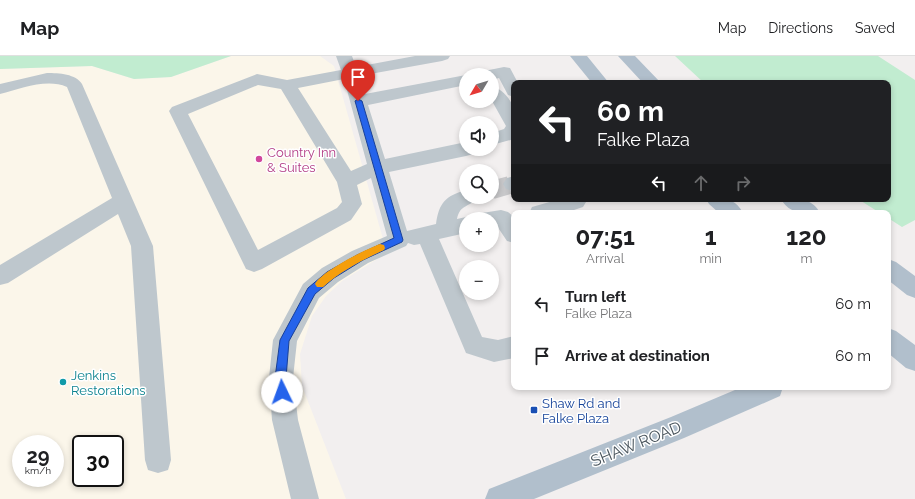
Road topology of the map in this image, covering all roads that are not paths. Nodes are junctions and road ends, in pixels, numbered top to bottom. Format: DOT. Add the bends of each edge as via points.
graph roads {
  1 [pos="442,56"];
  2 [pos="578,56"];
  3 [pos="626,56"];
  4 [pos="347,65"];
  5 [pos="499,73"];
  6 [pos="598,80"];
  7 [pos="650,80"];
  8 [pos="459,81"];
  9 [pos="287,85"];
  10 [pos="511,85"];
  11 [pos="0,89"];
  12 [pos="459,92"];
  13 [pos="393,94"];
  14 [pos="499,99"];
  15 [pos="358,101"];
  16 [pos="511,119"];
  17 [pos="511,133"];
  18 [pos="499,137"];
  19 [pos="511,139"];
  20 [pos="499,141"];
  21 [pos="459,146"];
  22 [pos="459,150"];
  23 [pos="436,155"];
  24 [pos="377,168"];
  25 [pos="347,180"];
  26 [pos="459,200"];
  27 [pos="123,201"];
  28 [pos="719,202"];
  29 [pos="795,202"];
  30 [pos="578,205"];
  31 [pos="554,210"];
  32 [pos="729,210"];
  33 [pos="806,210"];
  34 [pos="459,227"];
  35 [pos="436,232"];
  36 [pos="399,240"];
  37 [pos="891,270"];
  38 [pos="0,276"];
  39 [pos="915,288"];
  40 [pos="900,344"];
  41 [pos="511,348"];
  42 [pos="915,360"];
  43 [pos="736,390"];
  44 [pos="765,390"];
  45 [pos="717,410"];
  46 [pos="158,460"];
  47 [pos="305,499"];
  48 [pos="499,499"];
  1 -- 4 [label="street"];
  2 -- 6 [label="main road"];
  3 -- 7 [label="main road"];
  4 -- 9 [label="street"];
  4 -- 15 [label="street"];
  5 -- 10 [label="street" via="504,72"];
  8 -- 13 [label="street"];
  9 -- 25 [label="street"];
  9 -- 25 [label="street" via="257,79 178,111 254,263 344,214 352,204"];
  11 -- 27 [label="street" via="48,78 68,80 74,84"];
  12 -- 13 [label="street" via="425,99"];
  13 -- 15 [label="street"];
  14 -- 16 [label="street"];
  15 -- 24 [label="street"];
  17 -- 18 [label="street"];
  19 -- 20 [label="street"];
  21 -- 23 [label="street"];
  22 -- 23 [label="street"];
  23 -- 24 [label="street"];
  24 -- 25 [label="street"];
  24 -- 36 [label="street"];
  26 -- 35 [label="street" via="448,211"];
  27 -- 38 [label="street"];
  27 -- 46 [label="street" via="142,246"];
  28 -- 32 [label="main road"];
  29 -- 33 [label="main road"];
  30 -- 31 [label="street"];
  34 -- 35 [label="street"];
  35 -- 36 [label="street"];
  35 -- 41 [label="street" via="474,345 501,352"];
  36 -- 47 [label="street" via="360,257 330,275 311,291 285,340 281,378 285,420"];
  37 -- 39 [label="main road"];
  40 -- 42 [label="main road"];
  43 -- 45 [label="main road"];
  44 -- 45 [label="main road, SHAW ROAD"];
  45 -- 48 [label="main road, SHAW ROAD"];
}
